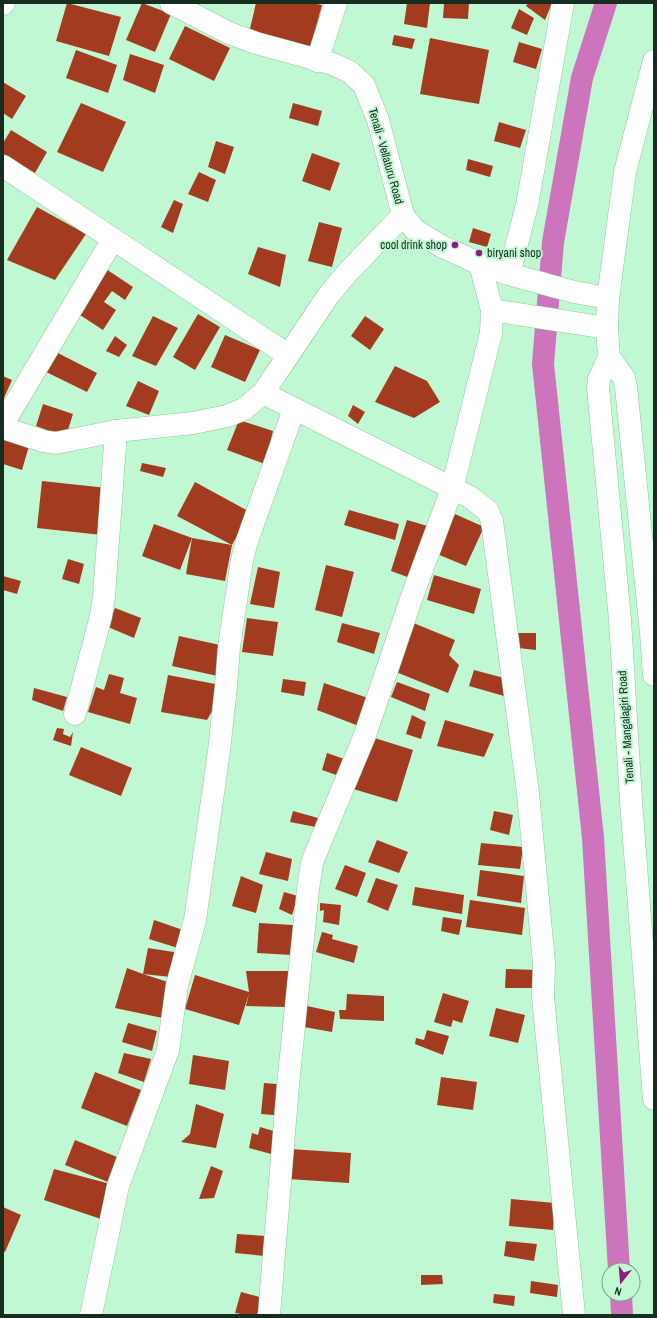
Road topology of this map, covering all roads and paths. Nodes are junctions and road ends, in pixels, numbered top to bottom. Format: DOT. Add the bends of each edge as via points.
graph roads {
  1 [pos="171,3"];
  2 [pos="336,3"];
  3 [pos="563,3"];
  4 [pos="317,61"];
  5 [pos="654,61"];
  6 [pos="3,166"];
  7 [pos="403,215"];
  8 [pos="113,239"];
  9 [pos="480,264"];
  10 [pos="516,276"];
  11 [pos="608,298"];
  12 [pos="492,310"];
  13 [pos="607,328"];
  14 [pos="288,355"];
  15 [pos="609,356"];
  16 [pos="263,393"];
  17 [pos="294,409"];
  18 [pos="3,424"];
  19 [pos="3,428"];
  20 [pos="116,431"];
  21 [pos="452,489"];
  22 [pos="654,675"];
  23 [pos="75,714"];
  24 [pos="654,1099"];
  25 [pos="91,1315"];
  26 [pos="269,1315"];
  27 [pos="574,1315"];
  1 -- 4 [label="street, Tenali - Vellaturu Road" via="229,33"];
  2 -- 4 [label="street"];
  3 -- 10 [label="street"];
  4 -- 7 [label="street, Tenali - Vellaturu Road" via="333,64 350,72 364,85 378,120"];
  5 -- 11 [label="street" via="625,172"];
  6 -- 8 [label="street"];
  7 -- 9 [label="street, Tenali - Vellaturu Road" via="415,230"];
  7 -- 14 [label="street" via="347,272"];
  8 -- 14 [label="street"];
  8 -- 18 [label="street"];
  9 -- 10 [label="street, Tenali - Vellaturu Road"];
  9 -- 12 [label="street"];
  10 -- 11 [label="street, Tenali - Vellaturu Road" via="574,292"];
  11 -- 13 [label="street"];
  12 -- 13 [label="street"];
  12 -- 21 [label="street" via="491,333"];
  13 -- 15 [label="street"];
  14 -- 16 [label="street"];
  15 -- 22 [label="street" via="624,378 626,387"];
  15 -- 24 [label="street, Tenali - Mangalagiri Road" via="598,388 620,620"];
  16 -- 17 [label="street"];
  16 -- 20 [label="street" via="244,409 227,416 192,423"];
  17 -- 21 [label="street"];
  17 -- 25 [label="street" via="242,560 196,920 177,985 168,1050 118,1186"];
  19 -- 20 [label="street" via="56,443"];
  20 -- 23 [label="street" via="104,596"];
  21 -- 26 [label="street" via="410,602 366,735 312,863 288,1085"];
  21 -- 27 [label="street" via="479,503 488,511 492,521 528,793 544,963 543,997"];
}
